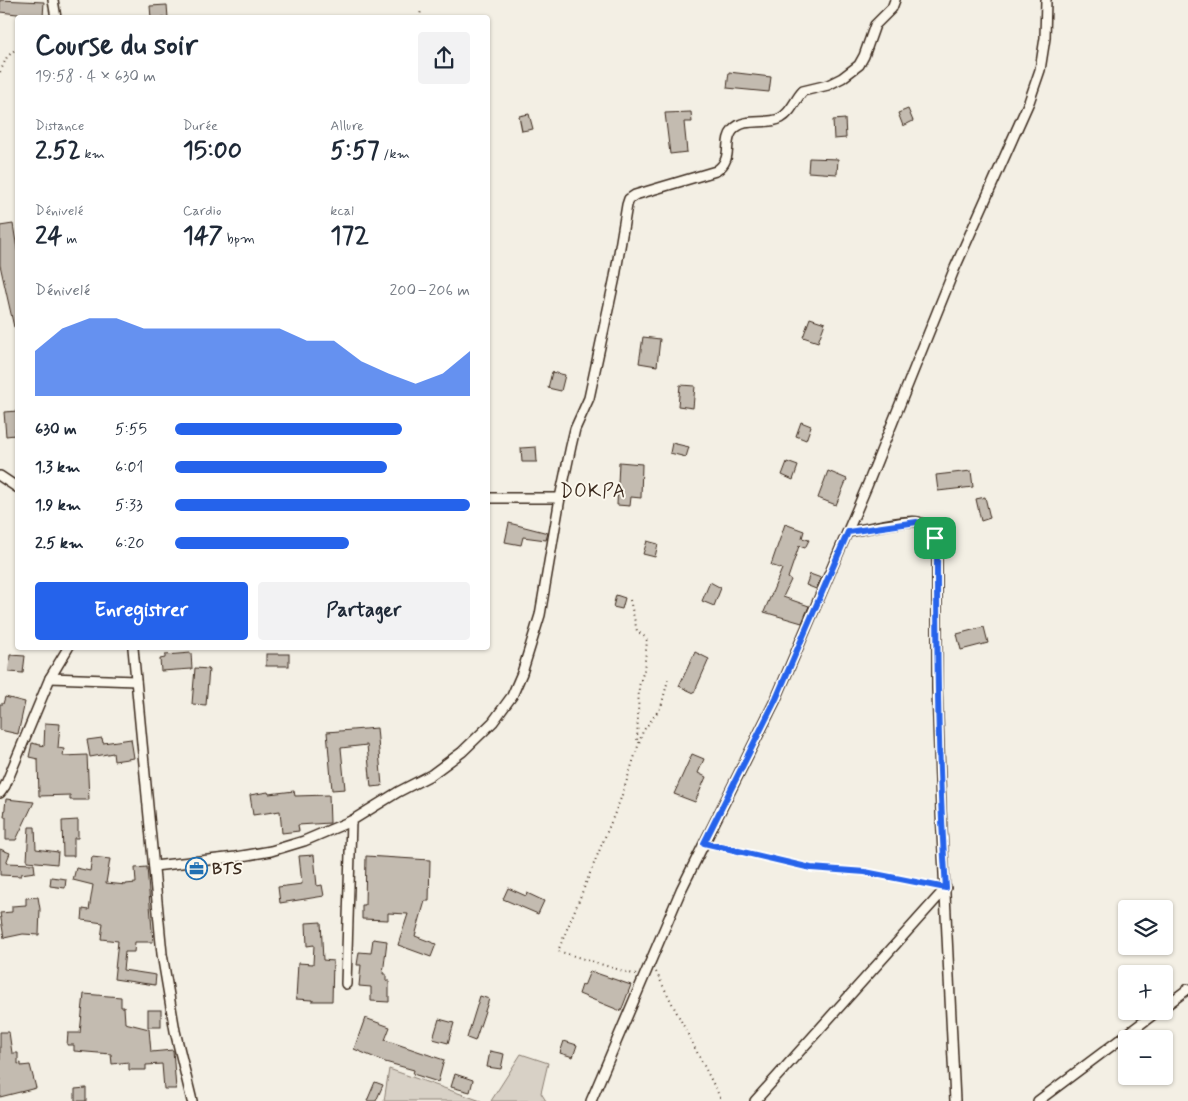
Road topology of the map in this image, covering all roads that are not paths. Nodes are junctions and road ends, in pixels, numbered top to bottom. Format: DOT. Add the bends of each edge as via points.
graph roads {
  1 [pos="53,0"];
  2 [pos="895,0"];
  3 [pos="1046,0"];
  4 [pos="56,15"];
  5 [pos="0,476"];
  6 [pos="15,486"];
  7 [pos="490,498"];
  8 [pos="560,498"];
  9 [pos="848,532"];
  10 [pos="67,650"];
  11 [pos="133,650"];
  12 [pos="50,678"];
  13 [pos="136,681"];
  14 [pos="0,793"];
  15 [pos="351,821"];
  16 [pos="154,866"];
  17 [pos="946,888"];
  18 [pos="346,984"];
  19 [pos="1188,989"];
  20 [pos="1173,1000"];
  21 [pos="1146,1020"];
  22 [pos="192,1101"];
  23 [pos="591,1101"];
  24 [pos="755,1101"];
  25 [pos="955,1101"];
  26 [pos="1038,1101"];
  1 -- 4 [label="street"];
  2 -- 8 [label="street" via="892,8 875,25 862,62 849,73 828,85 803,91 788,113 780,118 738,125 730,134 727,159 716,171 634,194 629,199 589,398 575,429"];
  3 -- 9 [label="street" via="1040,70 1029,102 954,270"];
  5 -- 6 [label="street"];
  7 -- 8 [label="street"];
  8 -- 15 [label="street" via="540,615 512,696 493,722 462,752"];
  9 -- 17 [label="street" via="917,522 928,528 935,538 937,698"];
  9 -- 23 [label="street" via="776,699 681,890"];
  10 -- 12 [label="street"];
  11 -- 13 [label="street"];
  12 -- 13 [label="street"];
  12 -- 14 [label="street"];
  13 -- 16 [label="street"];
  15 -- 16 [label="street" via="271,851"];
  15 -- 18 [label="street"];
  16 -- 22 [label="street" via="164,964"];
  17 -- 24 [label="street"];
  17 -- 25 [label="street"];
  19 -- 20 [label="street"];
  21 -- 26 [label="street"];
}
